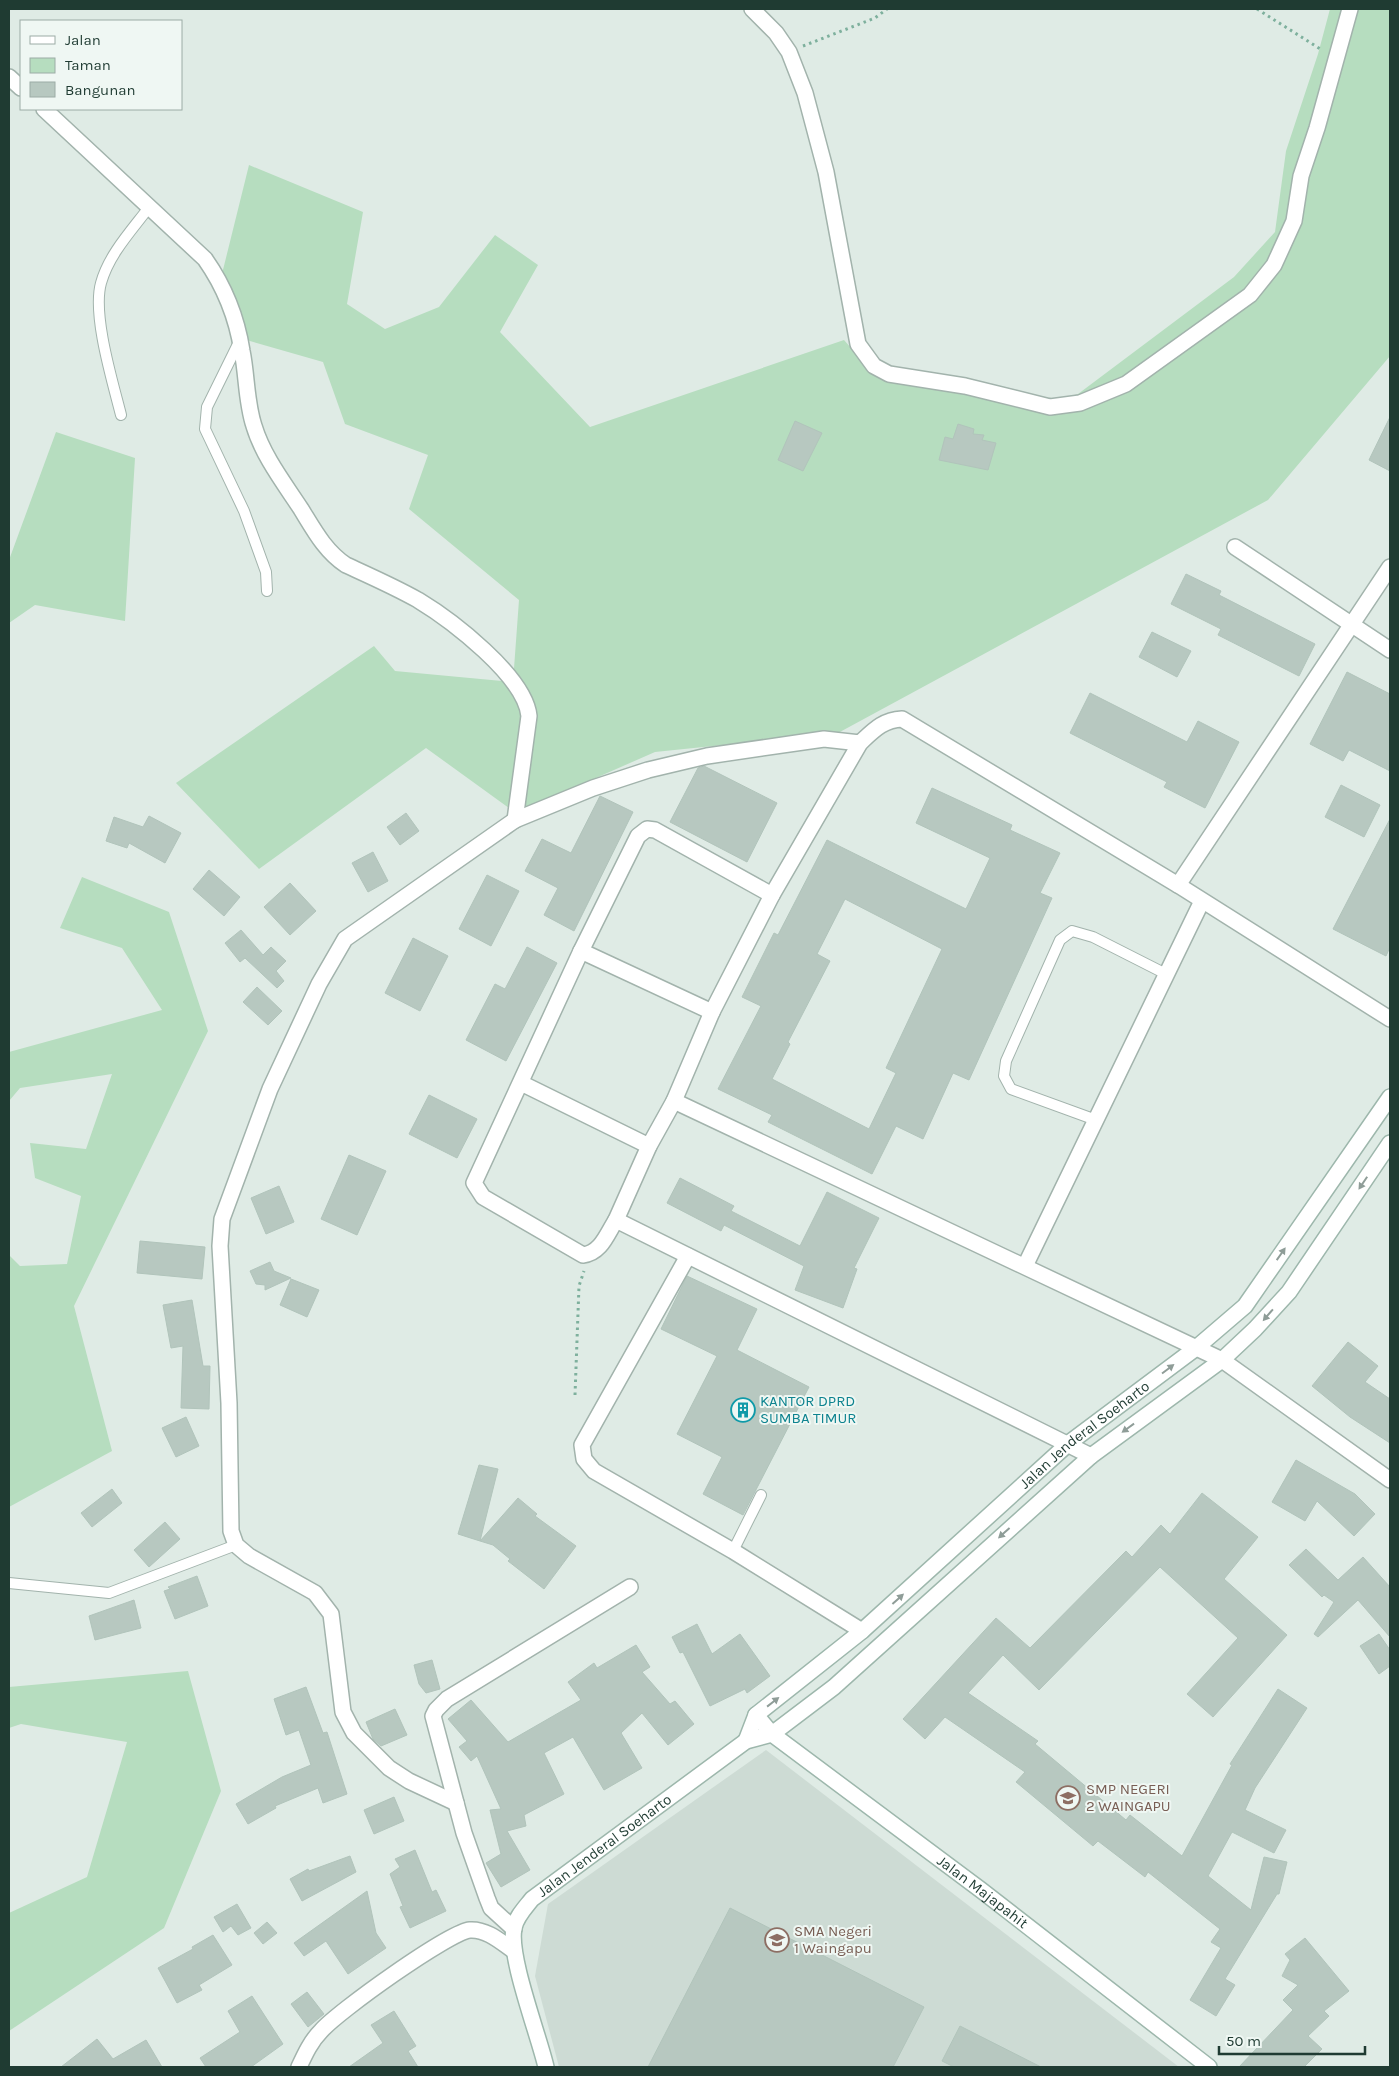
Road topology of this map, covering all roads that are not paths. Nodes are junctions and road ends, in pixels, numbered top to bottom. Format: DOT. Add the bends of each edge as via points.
graph roads {
  1 [pos="752,9"];
  2 [pos="1350,9"];
  3 [pos="9,77"];
  4 [pos="20,87"];
  5 [pos="45,110"];
  6 [pos="150,206"];
  7 [pos="240,340"];
  8 [pos="121,415"];
  9 [pos="1235,547"];
  10 [pos="1390,567"];
  11 [pos="267,591"];
  12 [pos="1353,625"];
  13 [pos="1390,650"];
  14 [pos="860,743"];
  15 [pos="515,820"];
  16 [pos="1178,886"];
  17 [pos="772,895"];
  18 [pos="1202,901"];
  19 [pos="582,951"];
  20 [pos="1166,974"];
  21 [pos="712,1012"];
  22 [pos="1390,1019"];
  23 [pos="521,1083"];
  24 [pos="1390,1097"];
  25 [pos="674,1101"];
  26 [pos="1096,1120"];
  27 [pos="649,1146"];
  28 [pos="1388,1152"];
  29 [pos="616,1220"];
  30 [pos="688,1256"];
  31 [pos="1026,1266"];
  32 [pos="1196,1348"];
  33 [pos="1222,1360"];
  34 [pos="1069,1444"];
  35 [pos="1091,1456"];
  36 [pos="1390,1480"];
  37 [pos="761,1495"];
  38 [pos="236,1546"];
  39 [pos="733,1551"];
  40 [pos="9,1583"];
  41 [pos="630,1587"];
  42 [pos="862,1631"];
  43 [pos="756,1715"];
  44 [pos="772,1734"];
  45 [pos="746,1741"];
  46 [pos="456,1804"];
  47 [pos="514,1929"];
  48 [pos="514,1951"];
  49 [pos="300,2067"];
  50 [pos="546,2067"];
  51 [pos="1209,2067"];
  1 -- 2 [label="street" via="776,33 789,52 805,94 832,200 858,344 865,356 888,374 964,386 1050,407 1080,403 1126,384 1250,295 1274,265 1294,221 1301,176"];
  3 -- 4 [label="street"];
  5 -- 6 [label="street"];
  6 -- 7 [label="street" via="206,259 228,300"];
  6 -- 8 [label="lane" via="116,251 100,284 98,305"];
  7 -- 11 [label="lane" via="207,408 205,429 244,511 266,572"];
  7 -- 15 [label="street" via="253,425 262,448 321,541 335,558 418,601 460,630 503,670 523,695 529,716"];
  9 -- 12 [label="street"];
  10 -- 12 [label="street"];
  12 -- 13 [label="street"];
  12 -- 16 [label="street"];
  14 -- 15 [label="street" via="824,739 707,756 593,788"];
  14 -- 16 [label="street" via="880,724 902,719"];
  14 -- 17 [label="street"];
  15 -- 38 [label="street" via="345,939 319,984 270,1089 247,1148 222,1219 220,1246 229,1403 231,1531"];
  16 -- 18 [label="street"];
  17 -- 19 [label="street" via="655,830 647,829 638,836"];
  17 -- 21 [label="street"];
  18 -- 20 [label="street"];
  18 -- 22 [label="street"];
  19 -- 21 [label="street"];
  19 -- 23 [label="street"];
  20 -- 26 [label="street"];
  20 -- 26 [label="lane" via="1093,937 1072,931 1060,940 1006,1061 1004,1076 1012,1089"];
  21 -- 25 [label="street"];
  23 -- 27 [label="street"];
  23 -- 29 [label="street" via="474,1183 483,1197 583,1255 597,1250"];
  32 -- 24 [label="street, Jalan Jenderal Soeharto, one-way" via="1245,1306"];
  25 -- 27 [label="street"];
  25 -- 31 [label="street"];
  26 -- 31 [label="street"];
  27 -- 29 [label="street"];
  28 -- 33 [label="street, Jalan Jenderal Soeharto, one-way" via="1288,1292 1256,1329"];
  29 -- 30 [label="street"];
  30 -- 34 [label="street"];
  30 -- 39 [label="street" via="582,1445 584,1459 594,1471"];
  31 -- 32 [label="street"];
  32 -- 33 [label="street"];
  34 -- 32 [label="street, Jalan Jenderal Soeharto, one-way"];
  33 -- 35 [label="street, Jalan Jenderal Soeharto, one-way"];
  33 -- 36 [label="street"];
  34 -- 35 [label="street"];
  42 -- 34 [label="street, Jalan Jenderal Soeharto, one-way"];
  35 -- 44 [label="street, Jalan Jenderal Soeharto, one-way" via="841,1680"];
  37 -- 39 [label="lane"];
  38 -- 40 [label="lane" via="108,1593"];
  38 -- 46 [label="street" via="315,1593 331,1614 343,1712 354,1733 389,1768"];
  39 -- 42 [label="street"];
  41 -- 46 [label="street" via="440,1704 433,1716 434,1724"];
  43 -- 42 [label="street, Jalan Jenderal Soeharto, one-way"];
  43 -- 44 [label="street, Jalan Majapahit"];
  43 -- 45 [label="street"];
  44 -- 45 [label="street, Jalan Jenderal Soeharto"];
  44 -- 51 [label="street, Jalan Majapahit" via="1164,2029"];
  45 -- 47 [label="street, Jalan Jenderal Soeharto" via="546,1888 520,1913"];
  46 -- 47 [label="street" via="486,1898 491,1908"];
  47 -- 48 [label="street, Jalan Jenderal Soeharto"];
  48 -- 49 [label="street" via="486,1932 469,1930 450,1939 428,1951 333,2019 314,2039"];
  48 -- 50 [label="street, Jalan Jenderal Soeharto"];
}
